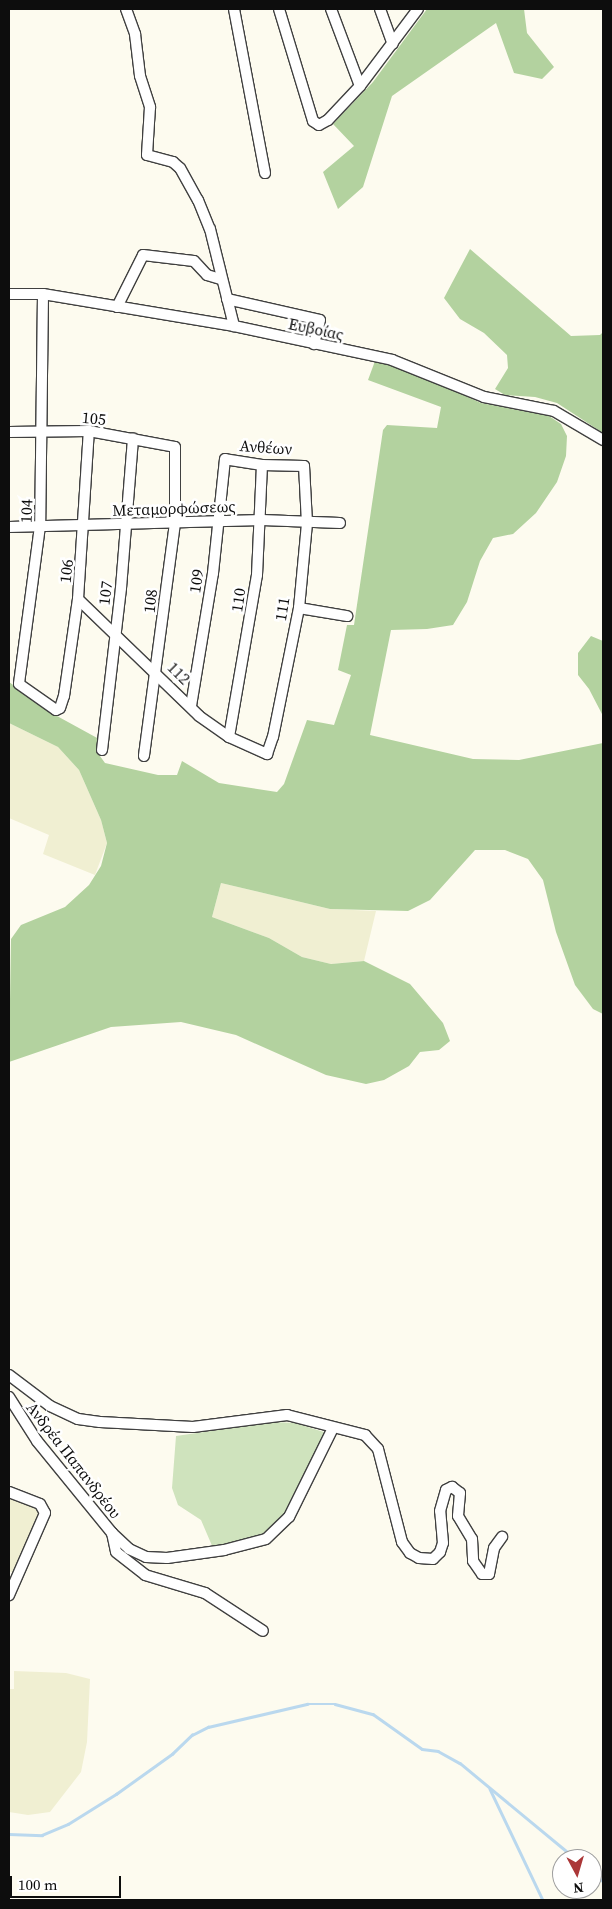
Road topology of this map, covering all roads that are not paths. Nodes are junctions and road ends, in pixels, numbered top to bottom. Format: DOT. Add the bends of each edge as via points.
graph roads {
  1 [pos="126,9"];
  2 [pos="234,9"];
  3 [pos="279,9"];
  4 [pos="331,9"];
  5 [pos="380,9"];
  6 [pos="418,9"];
  7 [pos="393,44"];
  8 [pos="360,86"];
  9 [pos="265,173"];
  10 [pos="220,279"];
  11 [pos="9,294"];
  12 [pos="44,294"];
  13 [pos="227,299"];
  14 [pos="117,307"];
  15 [pos="234,326"];
  16 [pos="314,344"];
  17 [pos="44,431"];
  18 [pos="89,431"];
  19 [pos="9,432"];
  20 [pos="133,438"];
  21 [pos="603,440"];
  22 [pos="175,447"];
  23 [pos="225,459"];
  24 [pos="262,465"];
  25 [pos="304,466"];
  26 [pos="262,520"];
  27 [pos="218,521"];
  28 [pos="175,523"];
  29 [pos="307,523"];
  30 [pos="340,524"];
  31 [pos="126,525"];
  32 [pos="40,526"];
  33 [pos="85,526"];
  34 [pos="9,527"];
  35 [pos="78,599"];
  36 [pos="299,608"];
  37 [pos="347,616"];
  38 [pos="115,633"];
  39 [pos="156,671"];
  40 [pos="191,706"];
  41 [pos="56,710"];
  42 [pos="230,737"];
  43 [pos="102,750"];
  44 [pos="266,754"];
  45 [pos="144,756"];
  46 [pos="9,1375"];
  47 [pos="10,1405"];
  48 [pos="333,1428"];
  49 [pos="9,1492"];
  50 [pos="112,1533"];
  51 [pos="502,1537"];
  52 [pos="9,1595"];
  53 [pos="263,1631"];
  1 -- 10 [label="street" via="136,34 140,76 150,107 147,155 174,162 185,175 210,229"];
  2 -- 9 [label="street"];
  3 -- 8 [label="street" via="314,123 319,125 328,120"];
  4 -- 8 [label="street"];
  5 -- 7 [label="street"];
  6 -- 7 [label="street"];
  7 -- 8 [label="street"];
  10 -- 13 [label="street"];
  10 -- 14 [label="street" via="207,275 194,261 144,255"];
  11 -- 12 [label="street, Ευβοίας"];
  12 -- 14 [label="street, Ευβοίας"];
  12 -- 17 [label="street, 104"];
  13 -- 15 [label="street"];
  13 -- 16 [label="street" via="320,320"];
  14 -- 15 [label="street, Ευβοίας"];
  15 -- 16 [label="street, Ευβοίας"];
  16 -- 21 [label="street, Ευβοίας" via="401,362 484,397 554,411"];
  17 -- 18 [label="street, 105"];
  17 -- 19 [label="street, 105"];
  17 -- 32 [label="street, 104"];
  18 -- 20 [label="street, 105"];
  18 -- 33 [label="street, 106"];
  20 -- 22 [label="street, 105"];
  20 -- 31 [label="street, 107"];
  22 -- 28 [label="street, 108"];
  23 -- 24 [label="street, Ανθέων"];
  23 -- 27 [label="street, 109"];
  24 -- 25 [label="street, Ανθέων"];
  24 -- 26 [label="street, 110"];
  25 -- 29 [label="street, 111"];
  26 -- 27 [label="street, Μεταμορφώσεως"];
  26 -- 29 [label="street, Μεταμορφώσεως"];
  26 -- 42 [label="street, 110" via="249,631"];
  27 -- 28 [label="street, Μεταμορφώσεως"];
  27 -- 40 [label="street, 109" via="205,628"];
  28 -- 31 [label="street, Μεταμορφώσεως"];
  28 -- 39 [label="street, 108"];
  29 -- 30 [label="street, Μεταμορφώσεως"];
  29 -- 36 [label="street, 111"];
  31 -- 33 [label="street, Μεταμορφώσεως"];
  31 -- 38 [label="street, 107"];
  32 -- 33 [label="street, Μεταμορφώσεως"];
  32 -- 34 [label="street, Μεταμορφώσεως"];
  32 -- 41 [label="street, 104" via="20,684"];
  33 -- 35 [label="street, 106"];
  35 -- 38 [label="street, 112"];
  35 -- 41 [label="street, 106" via="64,696"];
  36 -- 37 [label="street"];
  36 -- 44 [label="street, 111" via="273,737"];
  38 -- 39 [label="street, 112"];
  38 -- 43 [label="street, 107"];
  39 -- 40 [label="street, 112"];
  39 -- 45 [label="street, 108"];
  40 -- 42 [label="street, 112"];
  42 -- 44 [label="street, 112"];
  46 -- 48 [label="street" via="63,1413 100,1422 193,1427 287,1415"];
  47 -- 50 [label="street, Ανδρέα Παπανδρέου"];
  48 -- 50 [label="street" via="289,1517 266,1538 224,1550 167,1558 146,1557 129,1549"];
  48 -- 51 [label="street" via="365,1435 378,1449 402,1542 410,1553 419,1558 433,1559 440,1552 443,1543 440,1511 446,1490 452,1487 460,1493 458,1516 472,1539 473,1561 482,1574 489,1574 494,1548"];
  49 -- 52 [label="street" via="40,1504 45,1513"];
  50 -- 53 [label="street, Ανδρέα Παπανδρέου" via="116,1552 145,1575 205,1593"];
}
